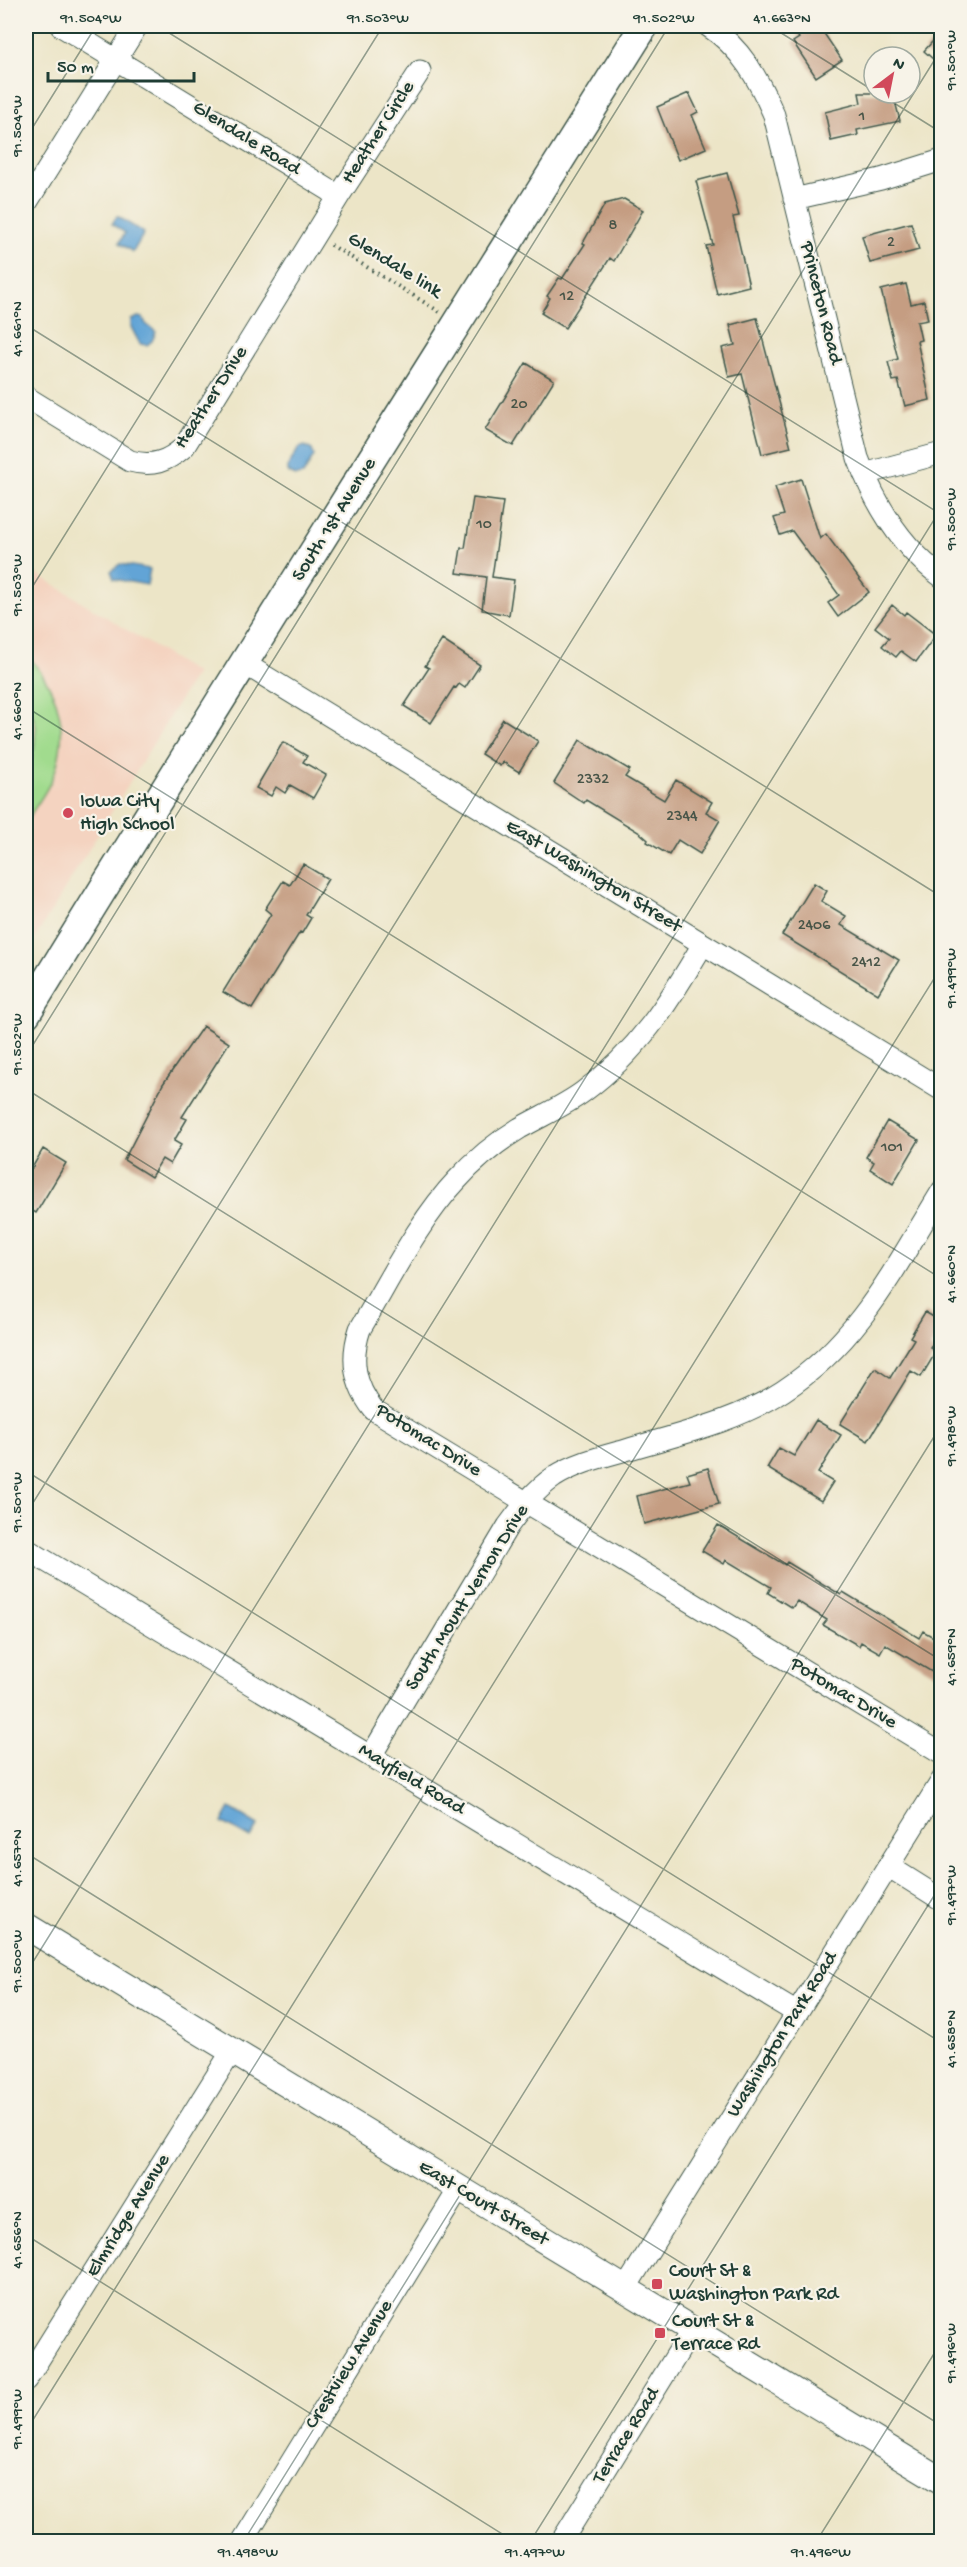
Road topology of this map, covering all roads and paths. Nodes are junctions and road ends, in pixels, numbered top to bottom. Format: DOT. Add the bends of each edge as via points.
graph roads {
  1 [pos="62,26"];
  2 [pos="137,26"];
  3 [pos="644,26"];
  4 [pos="708,26"];
  5 [pos="116,59"];
  6 [pos="420,71"];
  7 [pos="942,160"];
  8 [pos="339,196"];
  9 [pos="794,199"];
  10 [pos="26,204"];
  11 [pos="315,235"];
  12 [pos="458,323"];
  13 [pos="26,397"];
  14 [pos="942,453"];
  15 [pos="864,474"];
  16 [pos="942,577"];
  17 [pos="245,664"];
  18 [pos="703,944"];
  19 [pos="26,1014"];
  20 [pos="942,1090"];
  21 [pos="942,1191"];
  22 [pos="526,1502"];
  23 [pos="26,1549"];
  24 [pos="942,1755"];
  25 [pos="371,1756"];
  26 [pos="942,1780"];
  27 [pos="888,1866"];
  28 [pos="942,1900"];
  29 [pos="26,1926"];
  30 [pos="797,2013"];
  31 [pos="232,2051"];
  32 [pos="459,2189"];
  33 [pos="625,2289"];
  34 [pos="692,2330"];
  35 [pos="26,2380"];
  36 [pos="942,2481"];
  37 [pos="242,2541"];
  38 [pos="561,2541"];
  1 -- 5 [label="street, Glendale Road"];
  2 -- 5 [label="street"];
  3 -- 12 [label="main road, South 1st Avenue"];
  4 -- 9 [label="street, Princeton Road" via="730,43 760,83 774,115"];
  5 -- 8 [label="street, Glendale Road"];
  5 -- 10 [label="street"];
  6 -- 8 [label="street, Heather Circle"];
  7 -- 9 [label="street"];
  8 -- 11 [label="street, Heather Drive"];
  9 -- 15 [label="street, Princeton Road"];
  11 -- 12 [label="path, Glendale link"];
  11 -- 13 [label="street, Heather Drive" via="184,447 172,458 157,464 130,461"];
  12 -- 17 [label="main road, South 1st Avenue"];
  14 -- 15 [label="street"];
  15 -- 16 [label="street, Princeton Road" via="889,520 910,548"];
  17 -- 18 [label="street, East Washington Street"];
  17 -- 19 [label="main road, South 1st Avenue"];
  18 -- 20 [label="street, East Washington Street"];
  18 -- 22 [label="street, Potomac Drive" via="665,1008 616,1066 582,1093 485,1153 456,1181 426,1220 360,1329 355,1344 357,1382 374,1410"];
  21 -- 22 [label="street, South Mount Vernon Drive" via="870,1308 815,1368 745,1412 581,1463 555,1477"];
  22 -- 24 [label="street, Potomac Drive"];
  22 -- 25 [label="street, South Mount Vernon Drive"];
  23 -- 25 [label="street, Mayfield Road"];
  25 -- 30 [label="street, Mayfield Road"];
  26 -- 27 [label="street, Washington Park Road"];
  27 -- 28 [label="street"];
  27 -- 30 [label="street, Washington Park Road"];
  29 -- 31 [label="street, East Court Street"];
  30 -- 33 [label="street, Washington Park Road"];
  31 -- 32 [label="street, East Court Street"];
  31 -- 35 [label="street, Elmridge Avenue"];
  32 -- 33 [label="street, East Court Street"];
  32 -- 37 [label="street, Crestview Avenue"];
  33 -- 34 [label="street, East Court Street"];
  34 -- 36 [label="street, East Court Street"];
  34 -- 38 [label="street, Terrace Road"];
}
